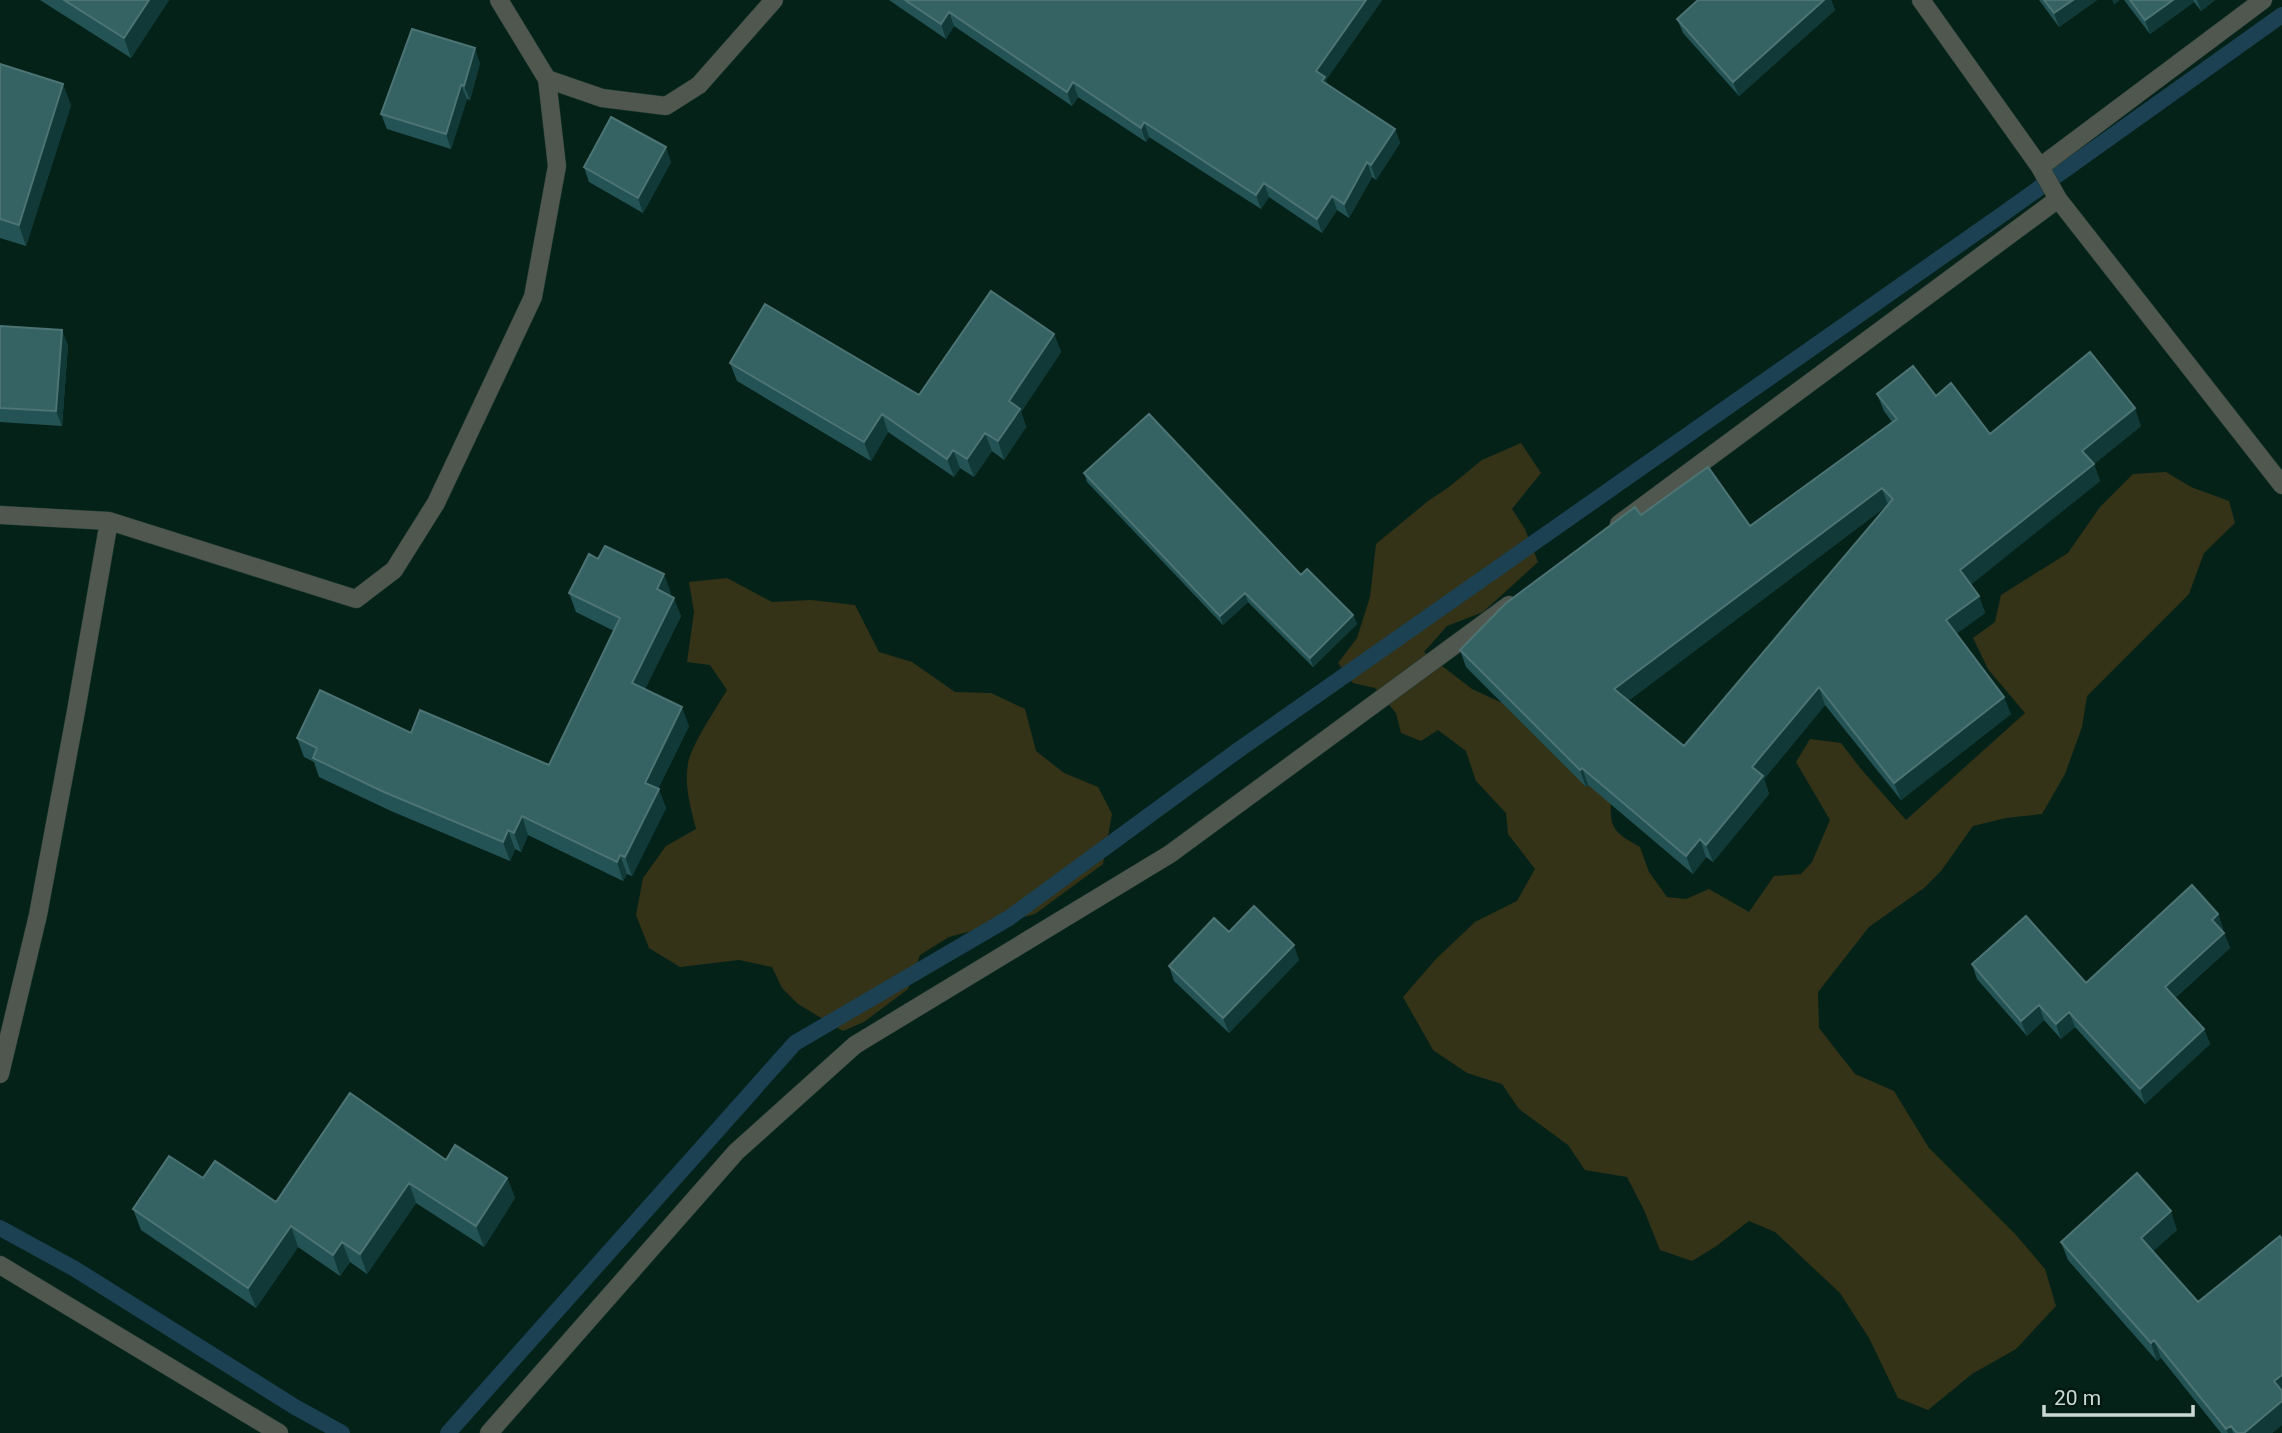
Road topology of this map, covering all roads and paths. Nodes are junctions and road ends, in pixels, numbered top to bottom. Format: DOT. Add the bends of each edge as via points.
graph roads {
  1 [pos="499,0"];
  2 [pos="774,0"];
  3 [pos="1921,0"];
  4 [pos="2263,0"];
  5 [pos="547,79"];
  6 [pos="2040,167"];
  7 [pos="2058,199"];
  8 [pos="2282,485"];
  9 [pos="0,515"];
  10 [pos="109,521"];
  11 [pos="1602,536"];
  12 [pos="1525,594"];
  13 [pos="0,1074"];
  14 [pos="0,1265"];
  15 [pos="279,1433"];
  16 [pos="489,1433"];
  1 -- 5 [label="street"];
  2 -- 5 [label="street" via="699,85 666,106 602,98"];
  3 -- 6 [label="street"];
  4 -- 6 [label="street"];
  5 -- 10 [label="street" via="557,166 533,298 436,503 394,570 355,599"];
  6 -- 7 [label="street"];
  7 -- 8 [label="street"];
  7 -- 11 [label="street"];
  9 -- 10 [label="street"];
  10 -- 13 [label="street" via="38,915"];
  12 -- 16 [label="street" via="1170,854 855,1045 736,1152"];
  14 -- 15 [label="street"];
}
